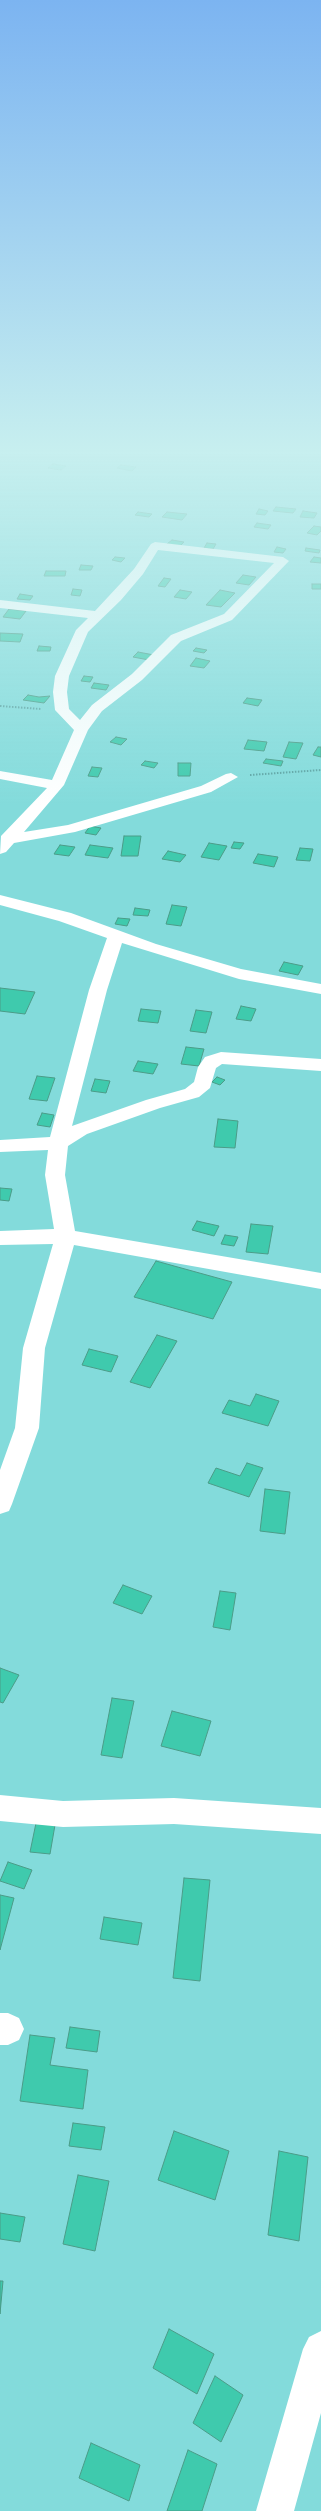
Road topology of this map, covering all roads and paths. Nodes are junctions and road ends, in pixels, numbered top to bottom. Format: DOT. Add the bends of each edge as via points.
graph roads {
  1 [pos="139,571"];
  2 [pos="273,571"];
  3 [pos="0,604"];
  4 [pos="98,614"];
  5 [pos="0,706"];
  6 [pos="62,710"];
  7 [pos="81,729"];
  8 [pos="321,770"];
  9 [pos="0,774"];
  10 [pos="231,777"];
  11 [pos="57,785"];
  12 [pos="4,844"];
  13 [pos="0,900"];
  14 [pos="116,935"];
  15 [pos="321,989"];
  16 [pos="321,1065"];
  17 [pos="58,1143"];
  18 [pos="0,1146"];
  19 [pos="66,1236"];
  20 [pos="0,1238"];
  21 [pos="321,1281"];
  22 [pos="0,1504"];
  23 [pos="0,1808"];
  24 [pos="321,1821"];
  25 [pos="321,2350"];
  26 [pos="275,2511"];
  1 -- 4 [label="street"];
  2 -- 7 [label="street" via="228,617 176,638 137,678 97,708"];
  3 -- 4 [label="street"];
  4 -- 6 [label="street" via="82,630 62,676"];
  5 -- 6 [label="path"];
  6 -- 7 [label="street"];
  7 -- 11 [label="street"];
  8 -- 10 [label="path"];
  9 -- 11 [label="street"];
  10 -- 12 [label="street" via="206,788 70,829"];
  11 -- 12 [label="street"];
  13 -- 14 [label="street" via="65,917"];
  14 -- 15 [label="street" via="238,974"];
  14 -- 17 [label="street" via="98,990"];
  16 -- 17 [label="street" via="221,1058 212,1061 207,1067 203,1084 192,1093 80,1130"];
  17 -- 18 [label="street"];
  17 -- 19 [label="street" via="55,1175"];
  19 -- 20 [label="street"];
  19 -- 21 [label="street"];
  19 -- 22 [label="street" via="34,1348 27,1428"];
  23 -- 24 [label="street" via="63,1814 174,1811"];
  25 -- 26 [label="street"];
}
